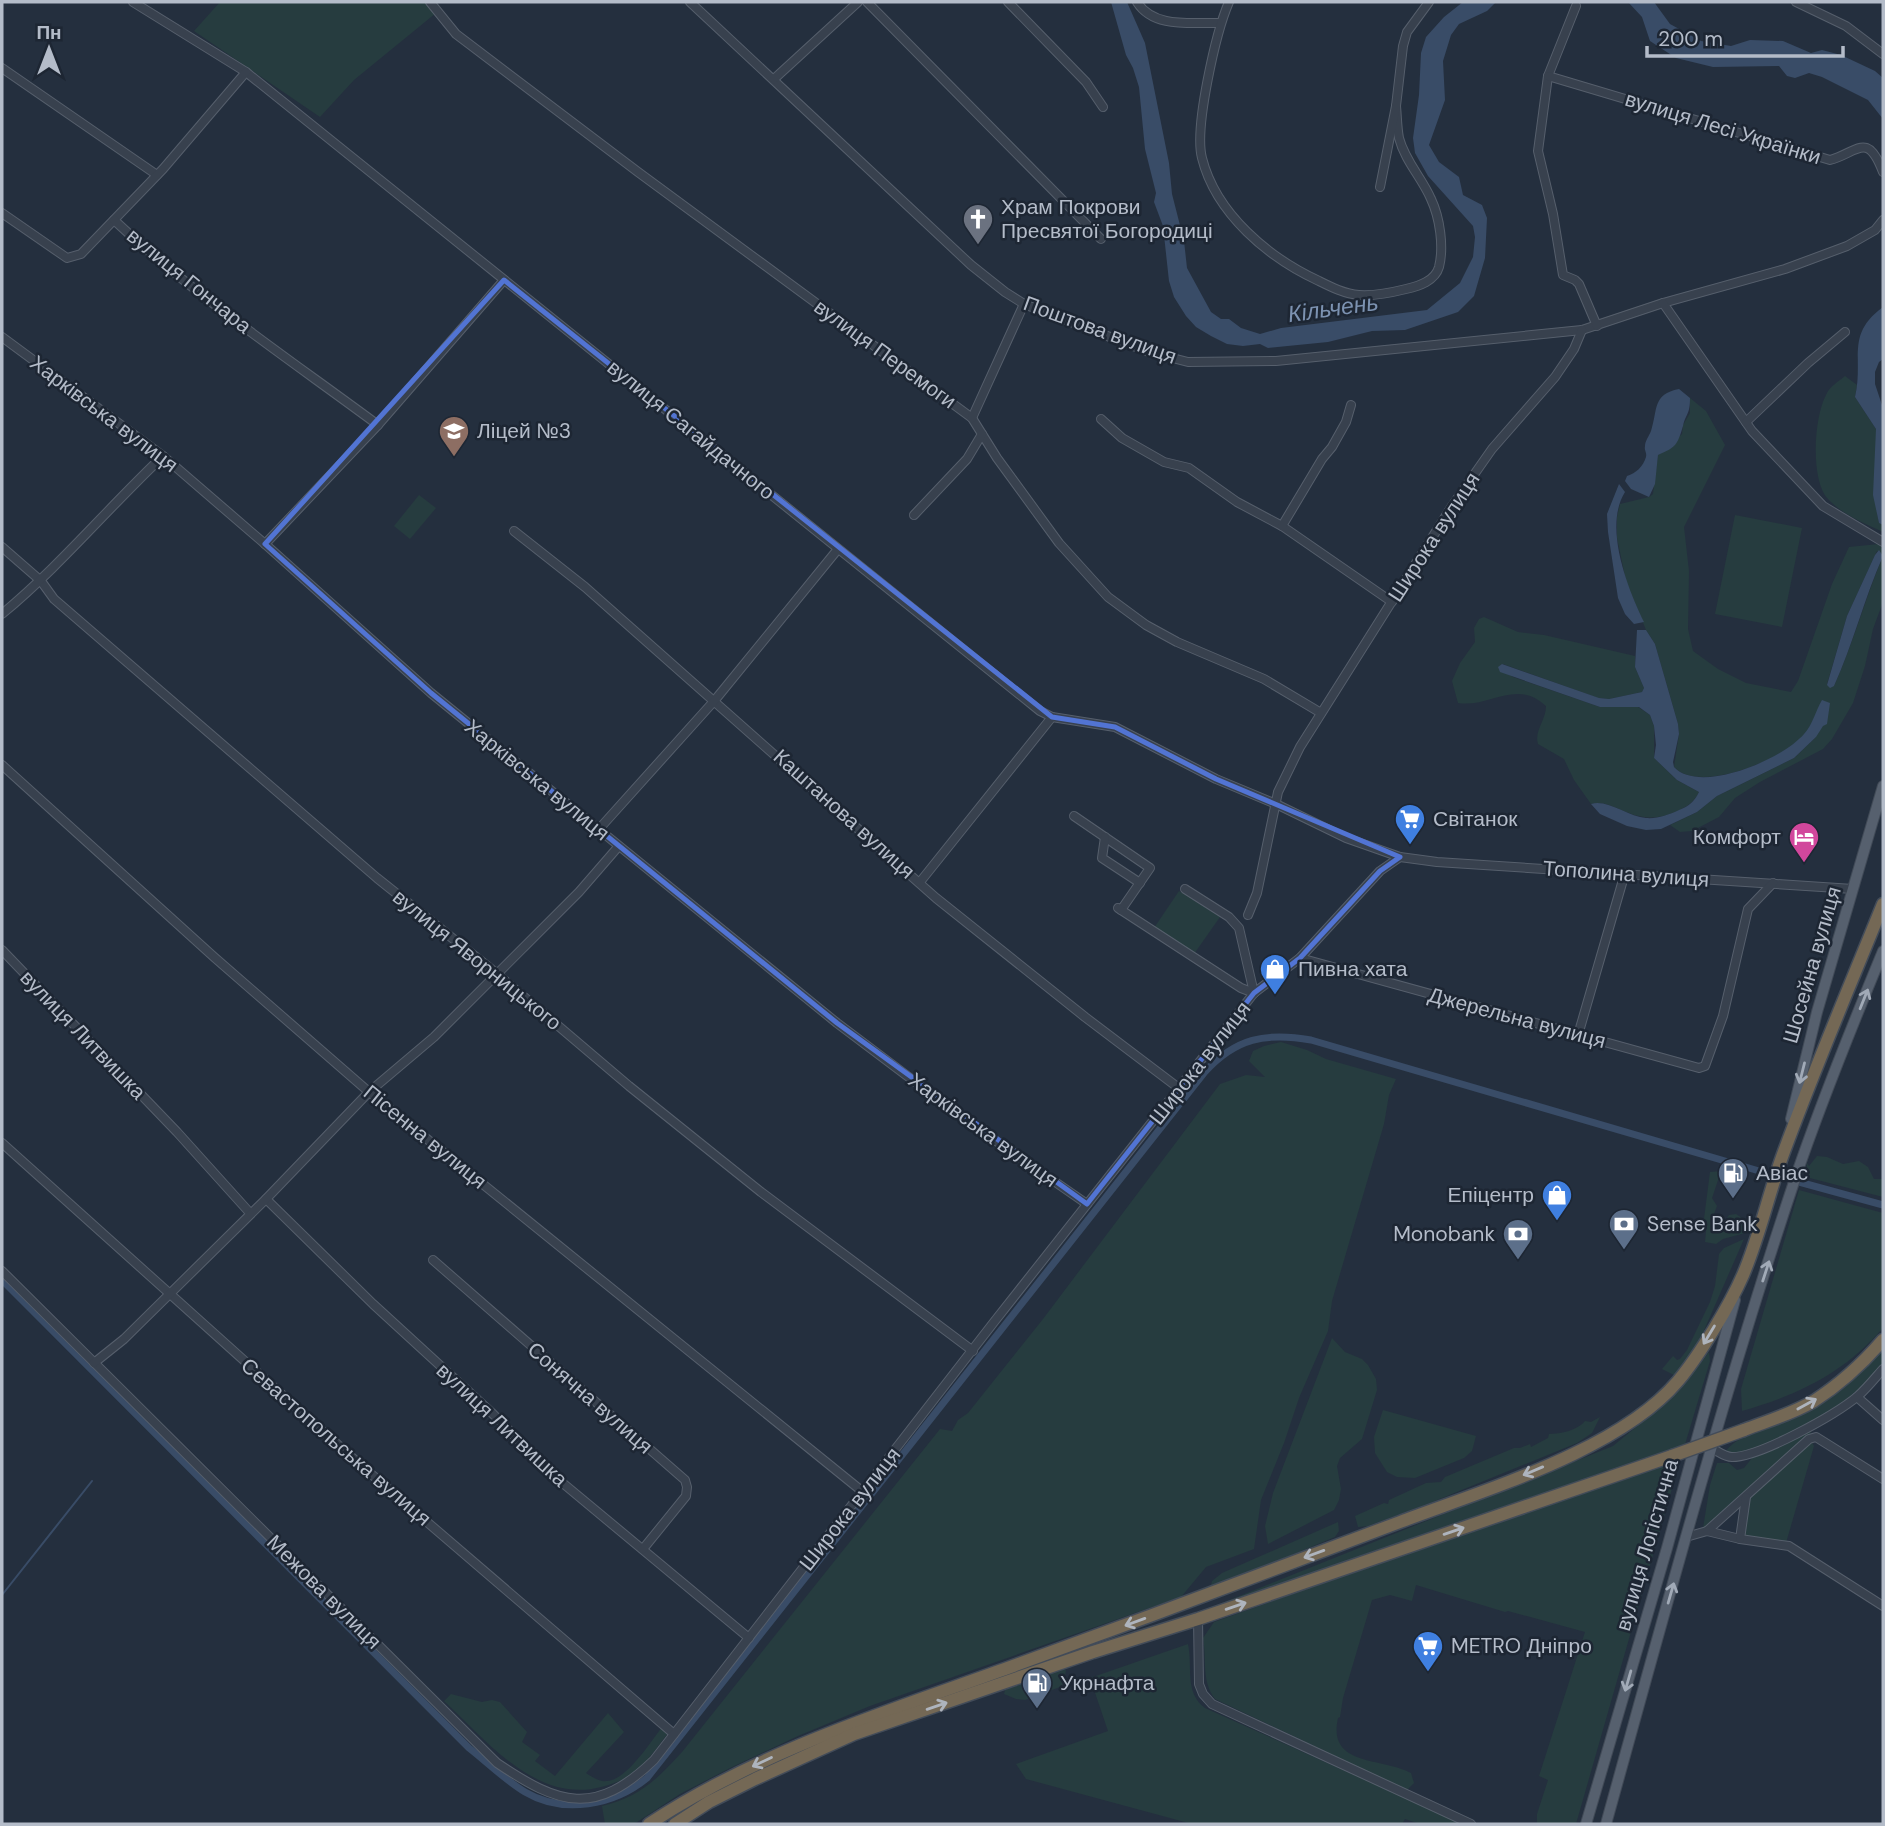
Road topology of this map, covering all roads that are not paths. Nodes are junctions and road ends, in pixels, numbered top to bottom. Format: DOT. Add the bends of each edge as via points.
graph roads {
  1 [pos="133,2"];
  2 [pos="430,2"];
  3 [pos="690,2"];
  4 [pos="858,2"];
  5 [pos="867,2"];
  6 [pos="1008,2"];
  7 [pos="1137,2"];
  8 [pos="1228,2"];
  9 [pos="1429,2"];
  10 [pos="1796,2"];
  11 [pos="1576,6"];
  12 [pos="1220,23"];
  13 [pos="1883,54"];
  14 [pos="2,68"];
  15 [pos="246,72"];
  16 [pos="1548,76"];
  17 [pos="774,79"];
  18 [pos="1396,106"];
  19 [pos="1103,107"];
  20 [pos="1883,172"];
  21 [pos="157,175"];
  22 [pos="1380,187"];
  23 [pos="2,213"];
  24 [pos="114,220"];
  25 [pos="1883,220"];
  26 [pos="1101,239"];
  27 [pos="504,280"];
  28 [pos="1662,303"];
  29 [pos="1024,304"];
  30 [pos="1597,326"];
  31 [pos="1582,330"];
  32 [pos="1845,332"];
  33 [pos="2,337"];
  34 [pos="1351,404"];
  35 [pos="972,418"];
  36 [pos="1101,419"];
  37 [pos="1746,422"];
  38 [pos="378,425"];
  39 [pos="982,434"];
  40 [pos="163,456"];
  41 [pos="914,515"];
  42 [pos="1282,526"];
  43 [pos="514,531"];
  44 [pos="1883,542"];
  45 [pos="265,544"];
  46 [pos="2,547"];
  47 [pos="838,549"];
  48 [pos="41,581"];
  49 [pos="1392,602"];
  50 [pos="2,614"];
  51 [pos="715,700"];
  52 [pos="1321,713"];
  53 [pos="1052,718"];
  54 [pos="2,765"];
  55 [pos="1883,786"];
  56 [pos="1276,804"];
  57 [pos="1074,816"];
  58 [pos="599,829"];
  59 [pos="1105,837"];
  60 [pos="618,847"];
  61 [pos="1400,857"];
  62 [pos="1625,873"];
  63 [pos="920,882"];
  64 [pos="1140,883"];
  65 [pos="1773,883"];
  66 [pos="1185,889"];
  67 [pos="1853,889"];
  68 [pos="1883,904"];
  69 [pos="1248,915"];
  70 [pos="2,950"];
  71 [pos="1883,951"];
  72 [pos="1300,958"];
  73 [pos="496,973"];
  74 [pos="1254,993"];
  75 [pos="1578,1035"];
  76 [pos="1180,1089"];
  77 [pos="369,1092"];
  78 [pos="2,1143"];
  79 [pos="1783,1155"];
  80 [pos="267,1199"];
  81 [pos="1087,1204"];
  82 [pos="250,1213"];
  83 [pos="433,1260"];
  84 [pos="2,1271"];
  85 [pos="1743,1276"];
  86 [pos="169,1294"];
  87 [pos="1883,1340"];
  88 [pos="973,1351"];
  89 [pos="94,1363"];
  90 [pos="1883,1368"];
  91 [pos="1857,1397"];
  92 [pos="1883,1420"];
  93 [pos="1713,1449"];
  94 [pos="1883,1479"];
  95 [pos="863,1492"];
  96 [pos="1746,1497"];
  97 [pos="1707,1531"];
  98 [pos="1686,1537"];
  99 [pos="1740,1539"];
  100 [pos="643,1549"];
  101 [pos="1199,1599"];
  102 [pos="1883,1606"];
  103 [pos="1198,1619"];
  104 [pos="749,1638"];
  105 [pos="674,1734"];
  106 [pos="649,1824"];
  107 [pos="675,1824"];
  108 [pos="1471,1824"];
  109 [pos="1586,1824"];
  110 [pos="1606,1824"];
  1 -- 15 [label="street, вулиця Сагайдачного"];
  2 -- 35 [label="street, вулиця Перемоги" via="466,41"];
  3 -- 17 [label="street, Поштова вулиця"];
  4 -- 17 [label="street"];
  5 -- 26 [label="street"];
  6 -- 19 [label="street" via="1086,82"];
  7 -- 12 [label="street" via="1157,20"];
  8 -- 12 [label="street"];
  9 -- 18 [label="street" via="1407,32"];
  10 -- 13 [label="street" via="1846,26"];
  11 -- 16 [label="street"];
  12 -- 18 [label="street" via="1201,137 1206,173 1239,223 1264,247 1291,268 1356,295 1415,287 1432,278 1439,267 1442,250 1436,213 1399,137"];
  14 -- 21 [label="street"];
  15 -- 21 [label="street"];
  15 -- 27 [label="street, вулиця Сагайдачного"];
  16 -- 20 [label="street, вулиця Лесі Українки" via="1830,160 1864,147 1875,155"];
  16 -- 30 [label="street" via="1538,151 1559,261 1563,275 1579,284"];
  17 -- 29 [label="street, Поштова вулиця" via="971,265"];
  18 -- 22 [label="street"];
  21 -- 24 [label="street"];
  23 -- 24 [label="street, вулиця Гончара" via="67,258 81,254"];
  24 -- 38 [label="street, вулиця Гончара" via="168,267"];
  25 -- 28 [label="street" via="1847,246 1798,265"];
  27 -- 38 [label="street"];
  27 -- 47 [label="street, вулиця Сагайдачного"];
  28 -- 30 [label="street"];
  28 -- 37 [label="street"];
  29 -- 31 [label="street, Поштова вулиця" via="1188,362 1276,361"];
  29 -- 35 [label="street"];
  30 -- 31 [label="street"];
  31 -- 49 [label="street, Широка вулиця" via="1555,377 1492,449"];
  32 -- 37 [label="street"];
  33 -- 40 [label="street, Харківська вулиця"];
  34 -- 42 [label="street" via="1332,447"];
  35 -- 39 [label="street, вулиця Перемоги"];
  36 -- 42 [label="street" via="1122,438 1164,462 1189,468"];
  37 -- 44 [label="street" via="1823,506"];
  38 -- 45 [label="street"];
  39 -- 41 [label="street" via="967,459"];
  39 -- 52 [label="street, вулиця Перемоги" via="1059,543 1108,597 1177,642 1264,679"];
  40 -- 45 [label="street, Харківська вулиця"];
  40 -- 48 [label="street"];
  42 -- 49 [label="street"];
  43 -- 51 [label="street, Каштанова вулиця"];
  45 -- 58 [label="street, Харківська вулиця" via="431,693"];
  46 -- 48 [label="street, вулиця Яворницького"];
  47 -- 51 [label="street"];
  47 -- 53 [label="street, вулиця Сагайдачного"];
  48 -- 50 [label="street"];
  48 -- 73 [label="street, вулиця Яворницького" via="54,599 246,766"];
  49 -- 52 [label="street, Широка вулиця"];
  51 -- 58 [label="street"];
  51 -- 63 [label="street, Каштанова вулиця"];
  52 -- 56 [label="street, Широка вулиця" via="1300,747"];
  53 -- 56 [label="street, вулиця Сагайдачного" via="1115,727"];
  53 -- 63 [label="street"];
  54 -- 77 [label="street, Пісенна вулиця"];
  55 -- 67 [label="main road, Шосейна вулиця"];
  56 -- 61 [label="street" via="1346,838"];
  56 -- 69 [label="street, Широка вулиця"];
  57 -- 59 [label="street"];
  58 -- 60 [label="street, Харківська вулиця"];
  59 -- 64 [label="street" via="1102,858"];
  59 -- 64 [label="street" via="1150,868"];
  60 -- 73 [label="street"];
  60 -- 81 [label="street, Харківська вулиця" via="837,1023"];
  61 -- 62 [label="street, Тополина вулиця"];
  61 -- 72 [label="street, Широка вулиця" via="1380,871"];
  62 -- 65 [label="street, Тополина вулиця"];
  62 -- 75 [label="street"];
  63 -- 76 [label="street, Каштанова вулиця"];
  64 -- 74 [label="street" via="1120,909"];
  65 -- 67 [label="street, Тополина вулиця"];
  65 -- 75 [label="street, Джерельна вулиця" via="1748,909 1723,1016 1704,1066 1693,1068"];
  66 -- 74 [label="street" via="1239,928"];
  67 -- 79 [label="main road, Шосейна вулиця, one-way" via="1817,1012"];
  68 -- 79 [label="highway"];
  70 -- 82 [label="street, вулиця Литвишка"];
  93 -- 71 [label="main road, one-way" via="1796,1177"];
  72 -- 74 [label="street, Широка вулиця"];
  72 -- 75 [label="street, Джерельна вулиця"];
  73 -- 77 [label="street" via="434,1037"];
  73 -- 88 [label="street, вулиця Яворницького" via="761,1192"];
  74 -- 76 [label="street, Широка вулиця"];
  76 -- 81 [label="street, Широка вулиця"];
  77 -- 80 [label="street"];
  77 -- 95 [label="street, Пісенна вулиця"];
  78 -- 86 [label="street, Севастопольська вулиця"];
  79 -- 85 [label="highway"];
  80 -- 82 [label="street"];
  80 -- 100 [label="street, вулиця Литвишка" via="553,1475"];
  81 -- 88 [label="street, Широка вулиця"];
  82 -- 86 [label="street"];
  83 -- 100 [label="street, Сонячна вулиця" via="685,1480 685,1496"];
  84 -- 89 [label="street, Межова вулиця"];
  85 -- 101 [label="highway, one-way" via="1678,1382 1616,1432 1526,1474"];
  85 -- 109 [label="main road, вулиця Логістична, one-way"];
  86 -- 89 [label="street"];
  86 -- 105 [label="street, Севастопольська вулиця"];
  103 -- 87 [label="highway, one-way, bridge" via="1791,1412 1814,1401"];
  88 -- 95 [label="street, Широка вулиця"];
  89 -- 105 [label="street, Межова вулиця" via="497,1763 531,1786 560,1797 610,1793 637,1777"];
  90 -- 91 [label="street"];
  91 -- 92 [label="street"];
  91 -- 93 [label="street" via="1797,1433 1746,1456 1728,1458"];
  93 -- 98 [label="main road"];
  94 -- 96 [label="street" via="1816,1437"];
  95 -- 104 [label="street, Широка вулиця"];
  96 -- 97 [label="street"];
  96 -- 99 [label="street"];
  97 -- 98 [label="street"];
  97 -- 99 [label="street"];
  110 -- 98 [label="main road, one-way"];
  99 -- 102 [label="street" via="1789,1546"];
  100 -- 104 [label="street, вулиця Литвишка"];
  101 -- 103 [label="highway"];
  101 -- 106 [label="highway, one-way" via="829,1732 724,1781"];
  107 -- 103 [label="highway, one-way" via="709,1802 854,1734"];
  103 -- 108 [label="street" via="1199,1684 1212,1703"];
  104 -- 105 [label="street, Широка вулиця"];
}
